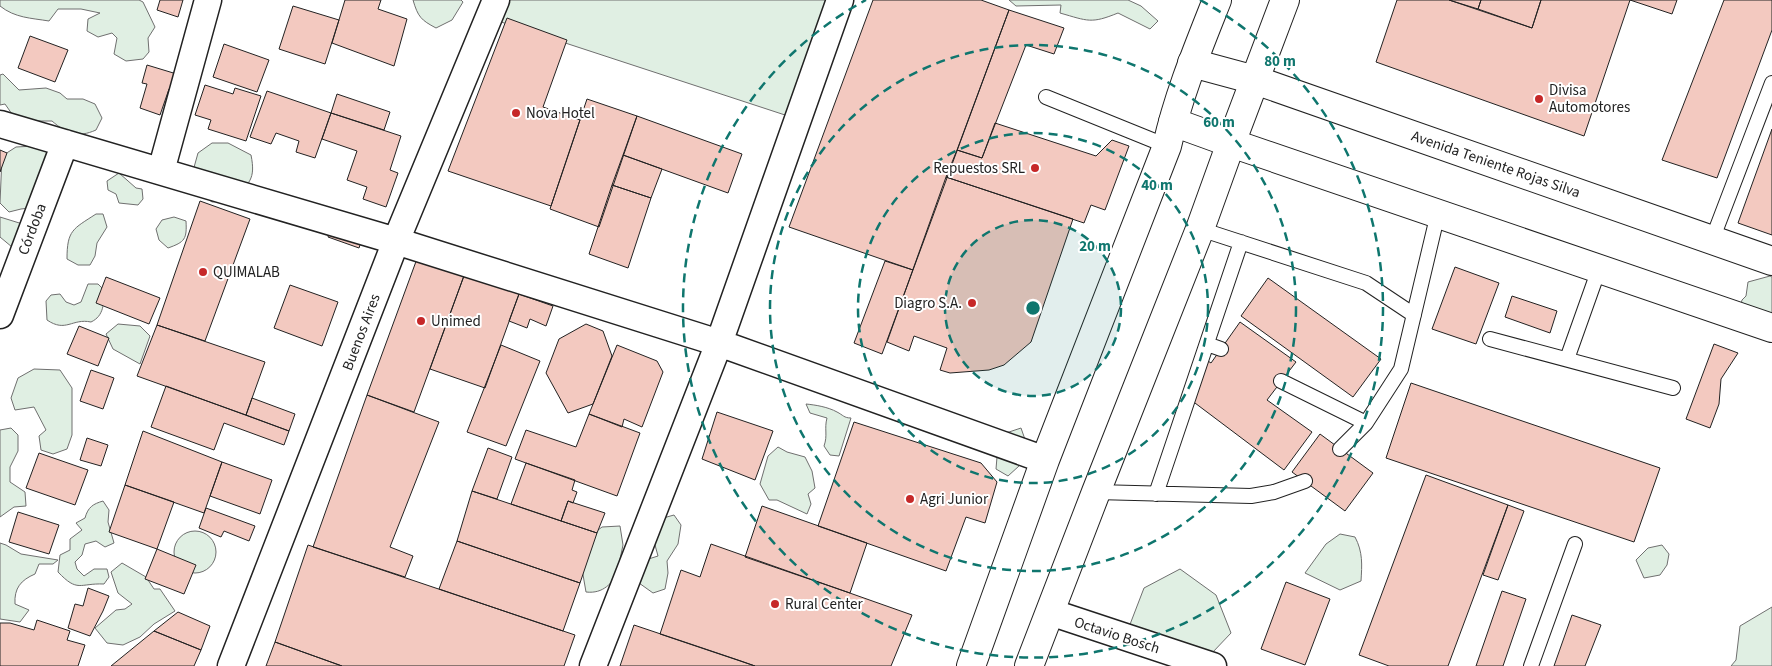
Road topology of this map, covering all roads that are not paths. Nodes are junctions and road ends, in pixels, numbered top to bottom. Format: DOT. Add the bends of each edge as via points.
graph roads {
  1 [pos="208,0"];
  2 [pos="496,0"];
  3 [pos="840,0"];
  4 [pos="1217,0"];
  5 [pos="1285,0"];
  6 [pos="1192,63"];
  7 [pos="1256,80"];
  8 [pos="1772,83"];
  9 [pos="1046,97"];
  10 [pos="0,124"];
  11 [pos="1170,134"];
  12 [pos="65,143"];
  13 [pos="1231,143"];
  14 [pos="161,172"];
  15 [pos="1438,213"];
  16 [pos="1200,229"];
  17 [pos="1712,240"];
  18 [pos="396,241"];
  19 [pos="1241,242"];
  20 [pos="1772,261"];
  21 [pos="1599,268"];
  22 [pos="0,315"];
  23 [pos="1414,315"];
  24 [pos="1772,328"];
  25 [pos="1490,339"];
  26 [pos="719,343"];
  27 [pos="1207,344"];
  28 [pos="1221,348"];
  29 [pos="1567,359"];
  30 [pos="1282,381"];
  31 [pos="1673,388"];
  32 [pos="1366,423"];
  33 [pos="1340,449"];
  34 [pos="1045,460"];
  35 [pos="1305,482"];
  36 [pos="1096,492"];
  37 [pos="1156,494"];
  38 [pos="1575,544"];
  39 [pos="1050,612"];
  40 [pos="231,666"];
  41 [pos="593,666"];
  42 [pos="971,666"];
  43 [pos="1029,666"];
  44 [pos="1213,666"];
  45 [pos="1531,666"];
  1 -- 14 [label="street"];
  2 -- 18 [label="street, Buenos Aires"];
  3 -- 26 [label="street"];
  4 -- 6 [label="main road"];
  5 -- 7 [label="main road"];
  6 -- 7 [label="main road, Avenida Teniente Rojas Silva"];
  6 -- 11 [label="main road"];
  7 -- 13 [label="main road"];
  7 -- 17 [label="main road, Avenida Teniente Rojas Silva"];
  8 -- 17 [label="lane"];
  9 -- 11 [label="lane"];
  10 -- 12 [label="street"];
  11 -- 13 [label="main road"];
  11 -- 34 [label="main road"];
  12 -- 14 [label="street"];
  12 -- 22 [label="street, Córdoba"];
  13 -- 15 [label="main road"];
  13 -- 16 [label="main road"];
  14 -- 18 [label="street"];
  15 -- 21 [label="main road"];
  15 -- 23 [label="lane"];
  16 -- 19 [label="lane"];
  16 -- 36 [label="main road"];
  17 -- 20 [label="main road, Avenida Teniente Rojas Silva"];
  18 -- 26 [label="street"];
  18 -- 40 [label="street, Buenos Aires"];
  19 -- 23 [label="lane" via="1366,283"];
  19 -- 27 [label="lane"];
  21 -- 24 [label="main road"];
  21 -- 29 [label="lane"];
  23 -- 32 [label="lane" via="1401,369"];
  25 -- 29 [label="lane"];
  26 -- 34 [label="street"];
  26 -- 41 [label="street"];
  27 -- 28 [label="lane"];
  27 -- 37 [label="lane"];
  29 -- 31 [label="lane"];
  30 -- 32 [label="lane"];
  32 -- 33 [label="lane"];
  34 -- 42 [label="main road"];
  35 -- 37 [label="lane" via="1251,496"];
  36 -- 37 [label="lane"];
  36 -- 39 [label="main road"];
  38 -- 45 [label="lane"];
  39 -- 43 [label="main road"];
  39 -- 44 [label="street, Octavio Bosch"];
}
